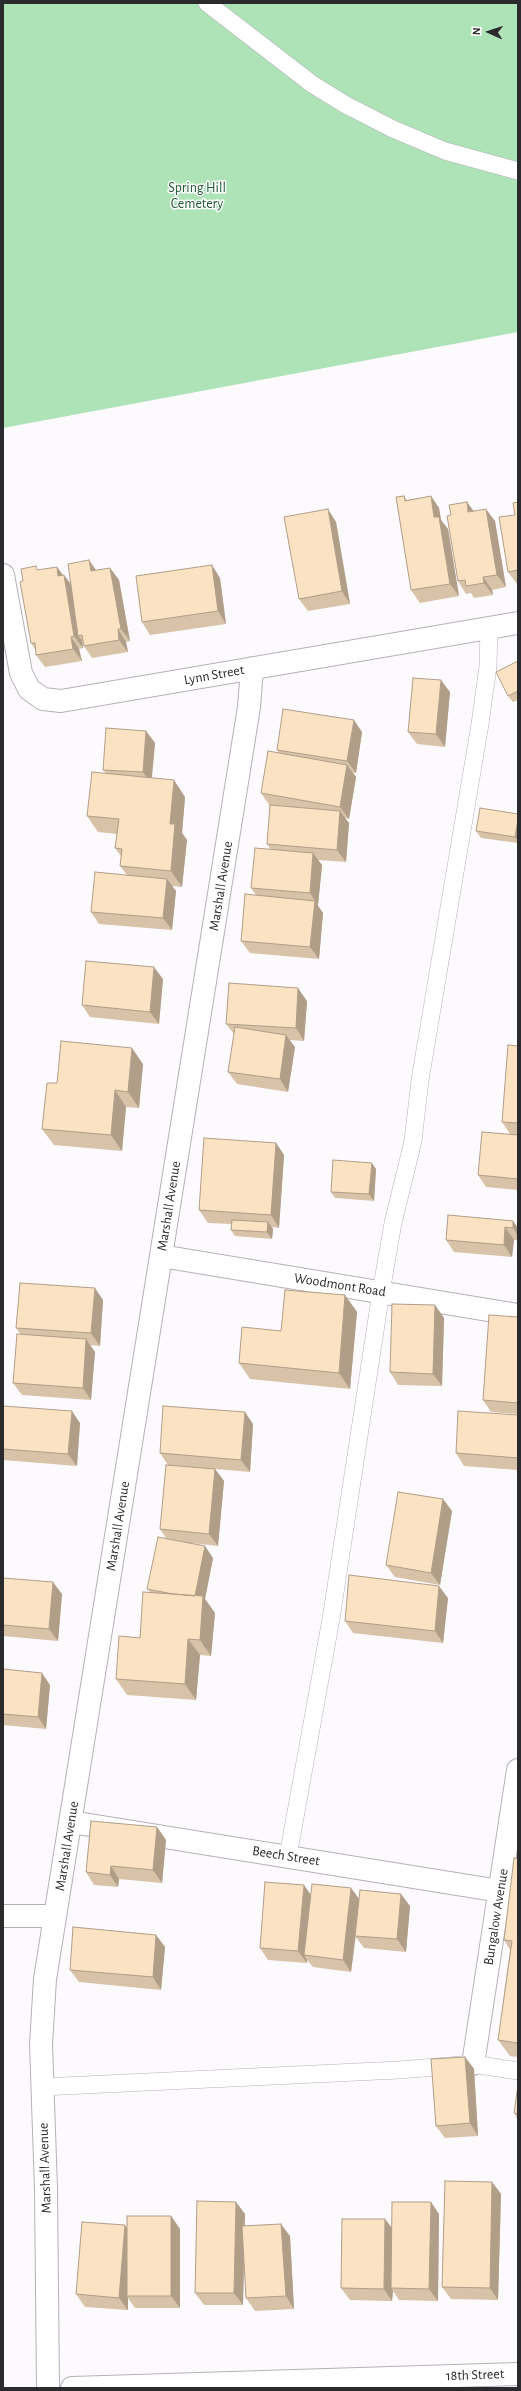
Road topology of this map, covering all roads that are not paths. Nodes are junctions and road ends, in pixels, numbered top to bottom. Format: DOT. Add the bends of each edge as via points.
graph roads {
  1 [pos="207,3"];
  2 [pos="518,171"];
  3 [pos="3,575"];
  4 [pos="518,623"];
  5 [pos="489,628"];
  6 [pos="252,668"];
  7 [pos="161,1256"];
  8 [pos="381,1292"];
  9 [pos="518,1315"];
  10 [pos="518,1770"];
  11 [pos="71,1822"];
  12 [pos="288,1856"];
  13 [pos="500,1891"];
  14 [pos="3,1916"];
  15 [pos="55,1916"];
  16 [pos="473,2064"];
  17 [pos="518,2071"];
  18 [pos="42,2087"];
  19 [pos="518,2374"];
  20 [pos="279,2385"];
  21 [pos="48,2388"];
  22 [pos="72,2388"];
  1 -- 2 [label="lane" via="312,84 346,105 445,151"];
  3 -- 6 [label="street, Lynn Street" via="21,673 29,689 43,699 61,701"];
  4 -- 5 [label="street, Lynn Street"];
  5 -- 6 [label="street, Lynn Street"];
  5 -- 8 [label="lane" via="488,666 481,717 420,1080 413,1141 393,1223"];
  6 -- 7 [label="street, Marshall Avenue" via="249,707"];
  7 -- 8 [label="street, Woodmont Road"];
  7 -- 11 [label="street, Marshall Avenue"];
  8 -- 9 [label="street, Woodmont Road"];
  8 -- 12 [label="lane" via="331,1619"];
  10 -- 13 [label="street, Bungalow Avenue"];
  11 -- 12 [label="street, Beech Street"];
  11 -- 15 [label="street, Marshall Avenue"];
  12 -- 13 [label="street, Beech Street"];
  13 -- 16 [label="street, Bungalow Avenue"];
  14 -- 15 [label="street"];
  15 -- 18 [label="street, Marshall Avenue" via="41,2012"];
  16 -- 17 [label="lane"];
  16 -- 18 [label="lane" via="399,2070"];
  18 -- 21 [label="street, Marshall Avenue"];
  19 -- 20 [label="street, 18th Street"];
  20 -- 22 [label="street, 18th Street"];
}
